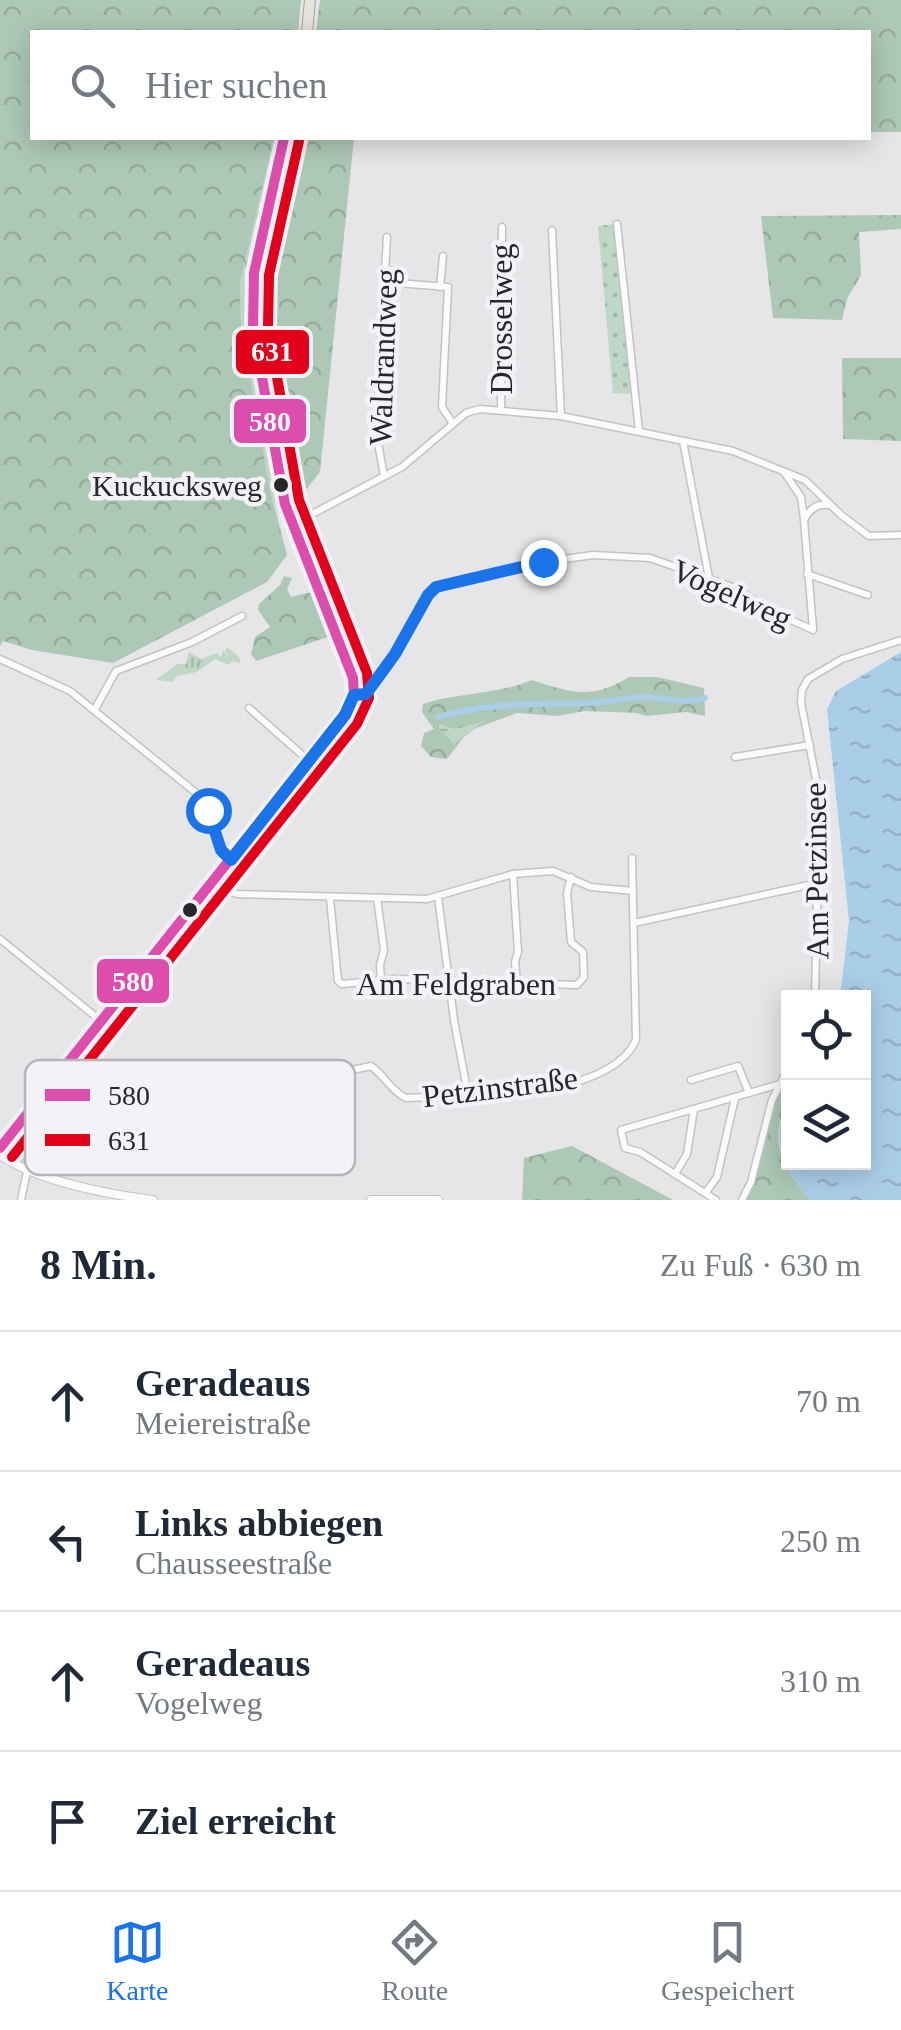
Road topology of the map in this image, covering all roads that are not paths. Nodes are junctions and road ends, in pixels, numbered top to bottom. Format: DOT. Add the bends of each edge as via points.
graph roads {
  1 [pos="310,0"];
  2 [pos="307,30"];
  3 [pos="284,140"];
  4 [pos="617,224"];
  5 [pos="502,227"];
  6 [pos="552,230"];
  7 [pos="388,237"];
  8 [pos="442,256"];
  9 [pos="384,282"];
  10 [pos="440,286"];
  11 [pos="500,410"];
  12 [pos="560,416"];
  13 [pos="454,424"];
  14 [pos="639,431"];
  15 [pos="684,441"];
  16 [pos="783,470"];
  17 [pos="384,476"];
  18 [pos="832,505"];
  19 [pos="804,520"];
  20 [pos="292,524"];
  21 [pos="901,536"];
  22 [pos="806,573"];
  23 [pos="709,578"];
  24 [pos="868,595"];
  25 [pos="242,616"];
  26 [pos="901,640"];
  27 [pos="0,659"];
  28 [pos="354,695"];
  29 [pos="249,708"];
  30 [pos="94,709"];
  31 [pos="810,745"];
  32 [pos="734,756"];
  33 [pos="309,760"];
  34 [pos="632,858"];
  35 [pos="231,860"];
  36 [pos="513,874"];
  37 [pos="572,876"];
  38 [pos="212,884"];
  39 [pos="818,884"];
  40 [pos="633,891"];
  41 [pos="438,897"];
  42 [pos="330,898"];
  43 [pos="377,898"];
  44 [pos="634,924"];
  45 [pos="0,939"];
  46 [pos="381,980"];
  47 [pos="448,980"];
  48 [pos="516,982"];
  49 [pos="815,990"];
  50 [pos="102,1022"];
  51 [pos="72,1060"];
  52 [pos="355,1069"];
  53 [pos="690,1080"];
  54 [pos="782,1080"];
  55 [pos="780,1084"];
  56 [pos="749,1093"];
  57 [pos="468,1095"];
  58 [pos="735,1098"];
  59 [pos="694,1109"];
  60 [pos="25,1120"];
  61 [pos="0,1152"];
  62 [pos="25,1168"];
  63 [pos="675,1174"];
  64 [pos="26,1175"];
  65 [pos="45,1175"];
  66 [pos="706,1192"];
  67 [pos="107,1196"];
  68 [pos="21,1200"];
  69 [pos="153,1200"];
  70 [pos="371,1200"];
  71 [pos="432,1200"];
  72 [pos="716,1200"];
  73 [pos="742,1200"];
  1 -- 2 [label="main road"];
  3 -- 20 [label="main road" via="254,273 252,314"];
  4 -- 14 [label="street"];
  5 -- 11 [label="street, Drosselweg"];
  6 -- 12 [label="street"];
  7 -- 9 [label="street, Waldrandweg"];
  8 -- 10 [label="street"];
  9 -- 10 [label="street"];
  9 -- 17 [label="street, Waldrandweg" via="376,432"];
  10 -- 13 [label="street" via="448,287 442,407"];
  11 -- 12 [label="street"];
  11 -- 13 [label="street" via="466,413"];
  12 -- 14 [label="street"];
  13 -- 17 [label="street"];
  14 -- 15 [label="street"];
  15 -- 16 [label="street"];
  15 -- 23 [label="street"];
  16 -- 18 [label="street"];
  16 -- 19 [label="street" via="801,496"];
  17 -- 20 [label="street"];
  18 -- 19 [label="street" via="816,506"];
  18 -- 21 [label="street" via="870,536"];
  19 -- 22 [label="street"];
  20 -- 28 [label="main road"];
  22 -- 23 [label="street, Vogelweg" via="813,630"];
  22 -- 24 [label="street"];
  23 -- 28 [label="street, Vogelweg" via="650,558 593,555 449,582 428,595 366,694"];
  25 -- 30 [label="street" via="116,671"];
  26 -- 31 [label="street, Am Petzinsee" via="842,659 804,684"];
  27 -- 30 [label="street"];
  28 -- 33 [label="main road"];
  29 -- 33 [label="street"];
  30 -- 35 [label="street" via="195,792"];
  31 -- 32 [label="street, Am Petzinsee"];
  31 -- 39 [label="street, Am Petzinsee"];
  33 -- 35 [label="main road"];
  34 -- 40 [label="street, Petzinstraße"];
  35 -- 38 [label="main road"];
  36 -- 37 [label="street"];
  36 -- 41 [label="street"];
  36 -- 48 [label="street"];
  37 -- 40 [label="street" via="591,887"];
  37 -- 48 [label="street, Am Feldgraben" via="571,942 583,952 582,983"];
  38 -- 42 [label="street" via="237,894"];
  38 -- 50 [label="main road"];
  39 -- 44 [label="street"];
  39 -- 49 [label="street, Am Petzinsee"];
  40 -- 44 [label="street, Petzinstraße"];
  41 -- 43 [label="street"];
  41 -- 47 [label="street"];
  42 -- 43 [label="street"];
  42 -- 46 [label="street, Am Feldgraben" via="338,981 347,986"];
  43 -- 46 [label="street"];
  44 -- 57 [label="street, Petzinstraße" via="632,1050 586,1080"];
  45 -- 50 [label="street"];
  46 -- 47 [label="street, Am Feldgraben"];
  47 -- 48 [label="street, Am Feldgraben"];
  47 -- 57 [label="street"];
  50 -- 51 [label="main road"];
  52 -- 57 [label="street, Petzinstraße" via="371,1066 406,1098"];
  53 -- 56 [label="street" via="738,1066"];
  54 -- 55 [label="street"];
  55 -- 56 [label="street"];
  55 -- 73 [label="street"];
  56 -- 58 [label="street"];
  58 -- 59 [label="street"];
  58 -- 66 [label="street" via="717,1177"];
  59 -- 63 [label="street" via="687,1154"];
  59 -- 63 [label="street" via="620,1130 625,1148"];
  60 -- 61 [label="main road"];
  61 -- 62 [label="street"];
  63 -- 66 [label="street"];
  64 -- 68 [label="street"];
  65 -- 67 [label="street"];
  66 -- 72 [label="street"];
  67 -- 69 [label="street"];
  70 -- 71 [label="street"];
}
